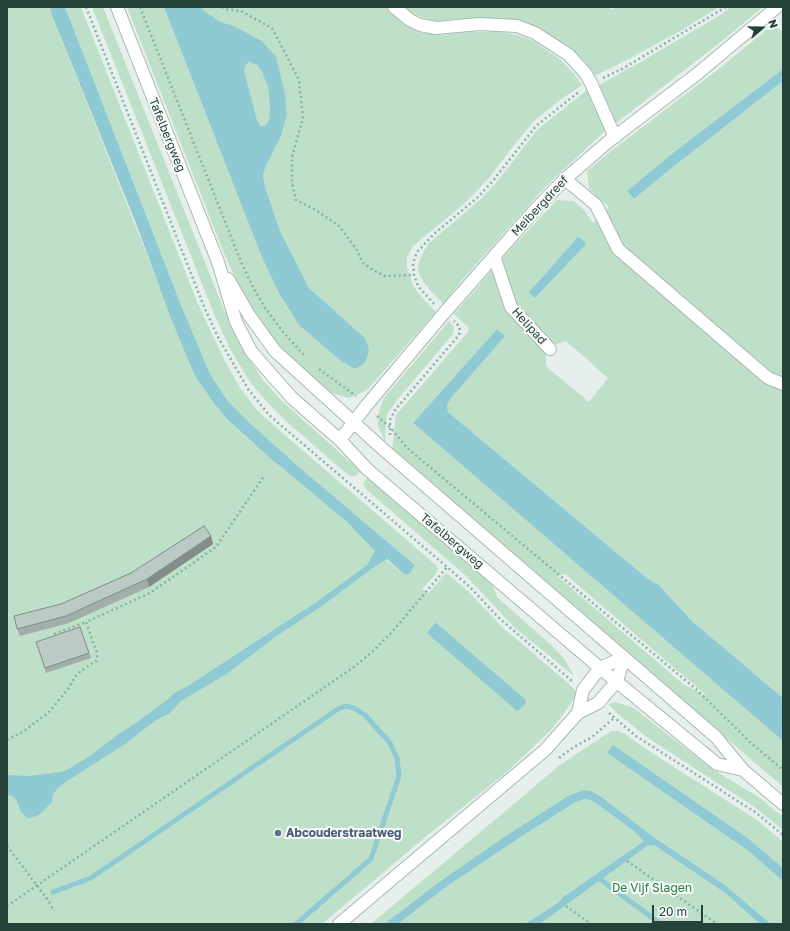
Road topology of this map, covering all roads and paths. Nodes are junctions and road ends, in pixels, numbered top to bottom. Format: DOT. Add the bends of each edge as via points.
graph roads {
  1 [pos="117,7"];
  2 [pos="140,7"];
  3 [pos="222,7"];
  4 [pos="394,7"];
  5 [pos="726,7"];
  6 [pos="778,11"];
  7 [pos="591,83"];
  8 [pos="615,137"];
  9 [pos="565,179"];
  10 [pos="494,256"];
  11 [pos="218,262"];
  12 [pos="414,275"];
  13 [pos="445,312"];
  14 [pos="550,349"];
  15 [pos="306,358"];
  16 [pos="317,368"];
  17 [pos="783,384"];
  18 [pos="366,406"];
  19 [pos="354,423"];
  20 [pos="390,427"];
  21 [pos="340,440"];
  22 [pos="264,476"];
  23 [pos="447,567"];
  24 [pos="86,622"];
  25 [pos="54,634"];
  26 [pos="624,657"];
  27 [pos="600,668"];
  28 [pos="617,681"];
  29 [pos="598,703"];
  30 [pos="578,713"];
  31 [pos="7,740"];
  32 [pos="743,770"];
  33 [pos="783,770"];
  34 [pos="783,804"];
  35 [pos="783,836"];
  36 [pos="7,846"];
  37 [pos="627,861"];
  38 [pos="37,885"];
  39 [pos="7,906"];
  40 [pos="566,906"];
  41 [pos="54,911"];
  42 [pos="339,924"];
  43 [pos="591,924"];
  44 [pos="717,924"];
  1 -- 11 [label="street, Tafelbergweg"];
  2 -- 15 [label="path" via="253,287 265,308"];
  3 -- 12 [label="path" via="241,11 272,28 299,80 304,118 292,157 292,183 296,200 339,226 357,250 362,262 373,270 385,276"];
  4 -- 7 [label="street" via="415,23 436,28 479,24 517,26 535,33 568,55"];
  5 -- 7 [label="path" via="622,69"];
  6 -- 8 [label="street, Meibergdreef"];
  7 -- 8 [label="street"];
  7 -- 12 [label="path" via="536,126 478,197 417,252 413,263"];
  8 -- 9 [label="street, Meibergdreef"];
  9 -- 10 [label="street, Meibergdreef"];
  9 -- 17 [label="street" via="596,205 618,249 768,378"];
  10 -- 13 [label="street, Meibergdreef"];
  10 -- 14 [label="street, Helipad" via="511,307"];
  11 -- 19 [label="street, Tafelbergweg" via="249,315 275,351"];
  11 -- 21 [label="street, Tafelbergweg" via="236,322 251,351 292,398"];
  12 -- 13 [label="path" via="418,286 433,304"];
  13 -- 18 [label="street, Meibergdreef"];
  13 -- 20 [label="path" via="459,326 459,335 395,410"];
  16 -- 18 [label="path"];
  18 -- 19 [label="street, Meibergdreef"];
  18 -- 20 [label="path"];
  19 -- 21 [label="street, Meibergdreef"];
  19 -- 26 [label="street, Tafelbergweg"];
  20 -- 33 [label="path" via="407,448 696,690"];
  21 -- 27 [label="street, Tafelbergweg" via="367,469"];
  22 -- 24 [label="path" via="216,547 150,593"];
  23 -- 38 [label="path" via="392,632 354,667"];
  24 -- 25 [label="path"];
  24 -- 31 [label="path" via="97,660 77,674 49,712"];
  26 -- 27 [label="street"];
  26 -- 28 [label="street"];
  26 -- 32 [label="street, Tafelbergweg" via="716,737"];
  27 -- 28 [label="street, Tafelbergweg"];
  27 -- 30 [label="street" via="582,690"];
  28 -- 29 [label="street"];
  28 -- 32 [label="street, Tafelbergweg" via="717,764"];
  29 -- 30 [label="street"];
  29 -- 35 [label="path" via="636,736 755,812"];
  30 -- 42 [label="street" via="545,750"];
  32 -- 34 [label="street, Tafelbergweg"];
  36 -- 38 [label="path"];
  37 -- 44 [label="path"];
  38 -- 39 [label="path"];
  38 -- 41 [label="path"];
  40 -- 43 [label="path"];
}
